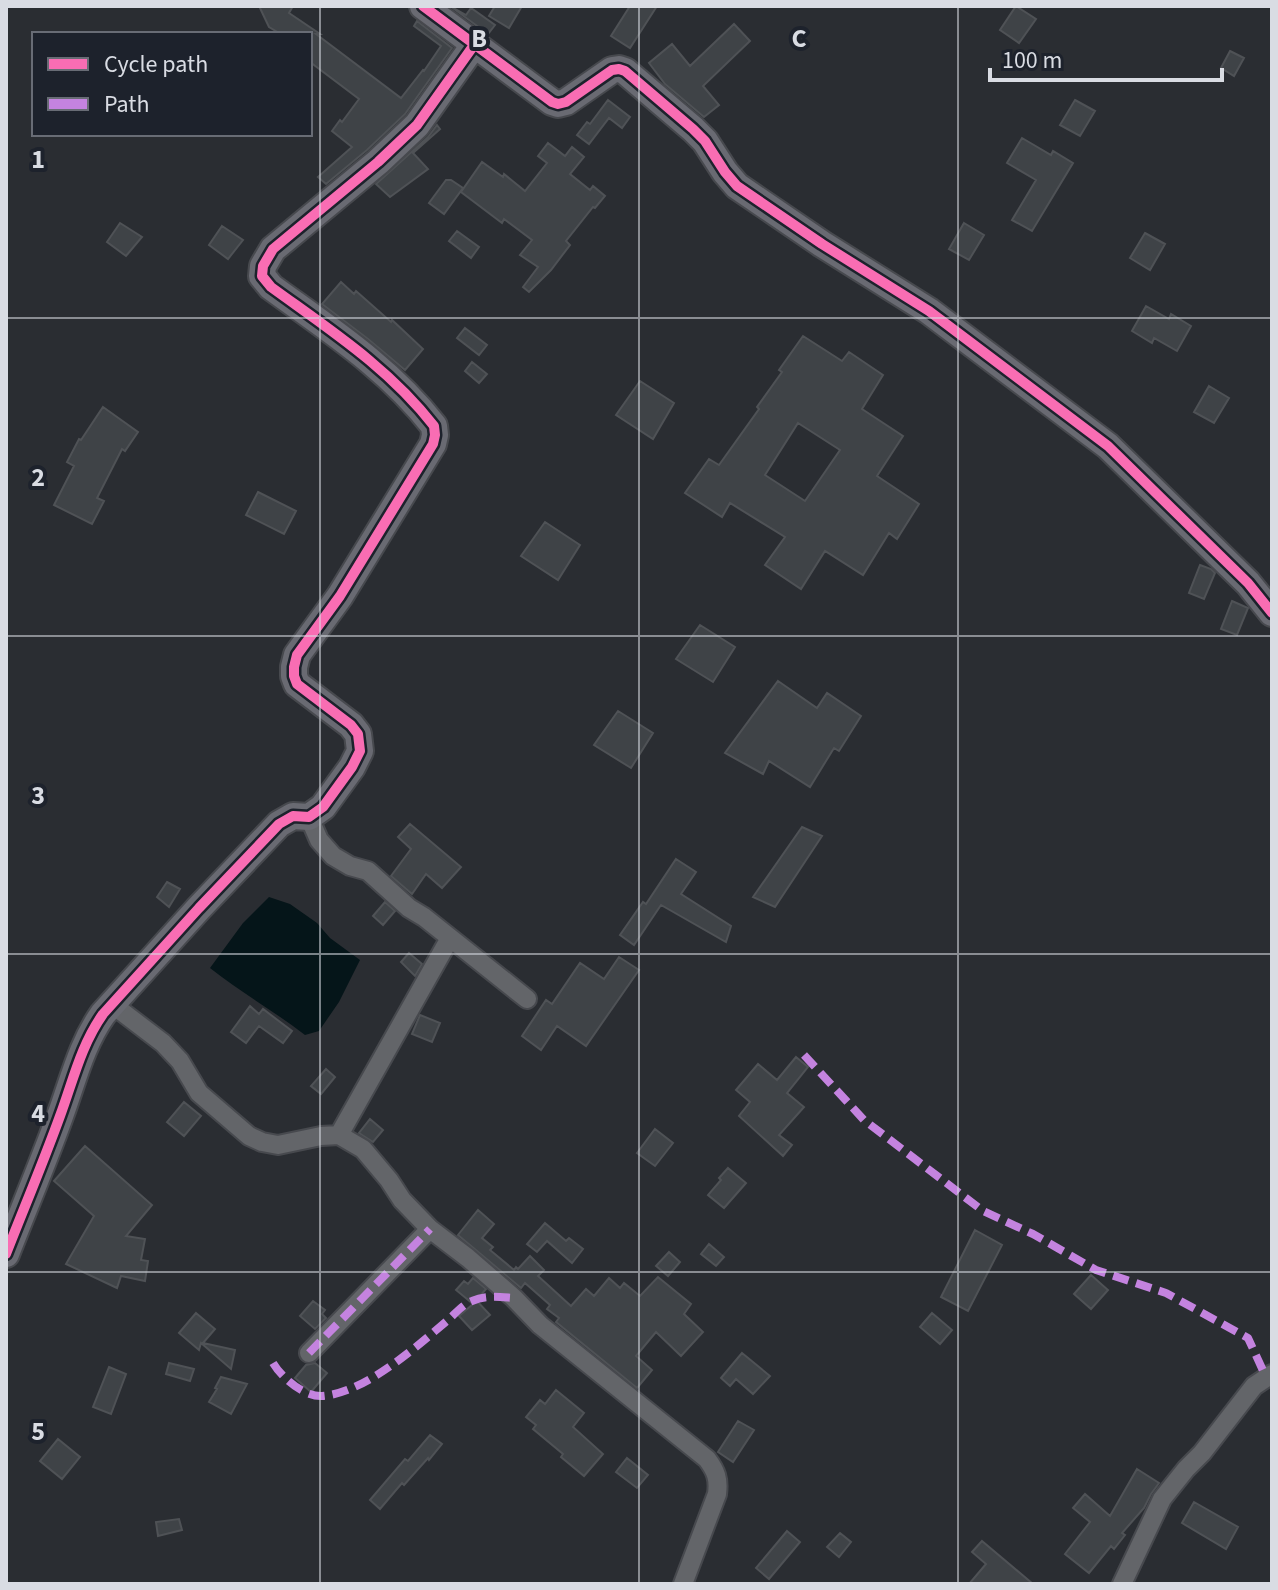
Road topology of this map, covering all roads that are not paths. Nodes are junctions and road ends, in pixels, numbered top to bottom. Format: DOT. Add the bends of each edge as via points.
graph roads {
  1 [pos="423,6"];
  2 [pos="474,45"];
  3 [pos="1272,613"];
  4 [pos="309,817"];
  5 [pos="450,938"];
  6 [pos="527,999"];
  7 [pos="110,1006"];
  8 [pos="339,1135"];
  9 [pos="430,1229"];
  10 [pos="6,1254"];
  11 [pos="309,1353"];
  12 [pos="1272,1374"];
  13 [pos="683,1584"];
  14 [pos="1122,1584"];
  1 -- 2 [label="street"];
  2 -- 3 [label="street" via="558,104 612,70 625,71 705,141 737,186 929,311 1108,446"];
  2 -- 4 [label="street" via="417,125 273,249 263,266 262,276 271,287 397,383 434,426 435,435 340,596 297,655 297,684 344,718 361,741 352,767 323,807"];
  4 -- 5 [label="street" via="333,856 368,871"];
  4 -- 7 [label="street" via="293,816 279,824"];
  5 -- 6 [label="street"];
  5 -- 8 [label="street"];
  7 -- 8 [label="street" via="163,1043 199,1093 249,1136 278,1145"];
  7 -- 10 [label="street" via="82,1052"];
  8 -- 9 [label="street" via="363,1149"];
  9 -- 11 [label="street"];
  9 -- 13 [label="street" via="707,1459 716,1472 717,1494"];
  12 -- 14 [label="street" via="1254,1386 1162,1499"];
}
